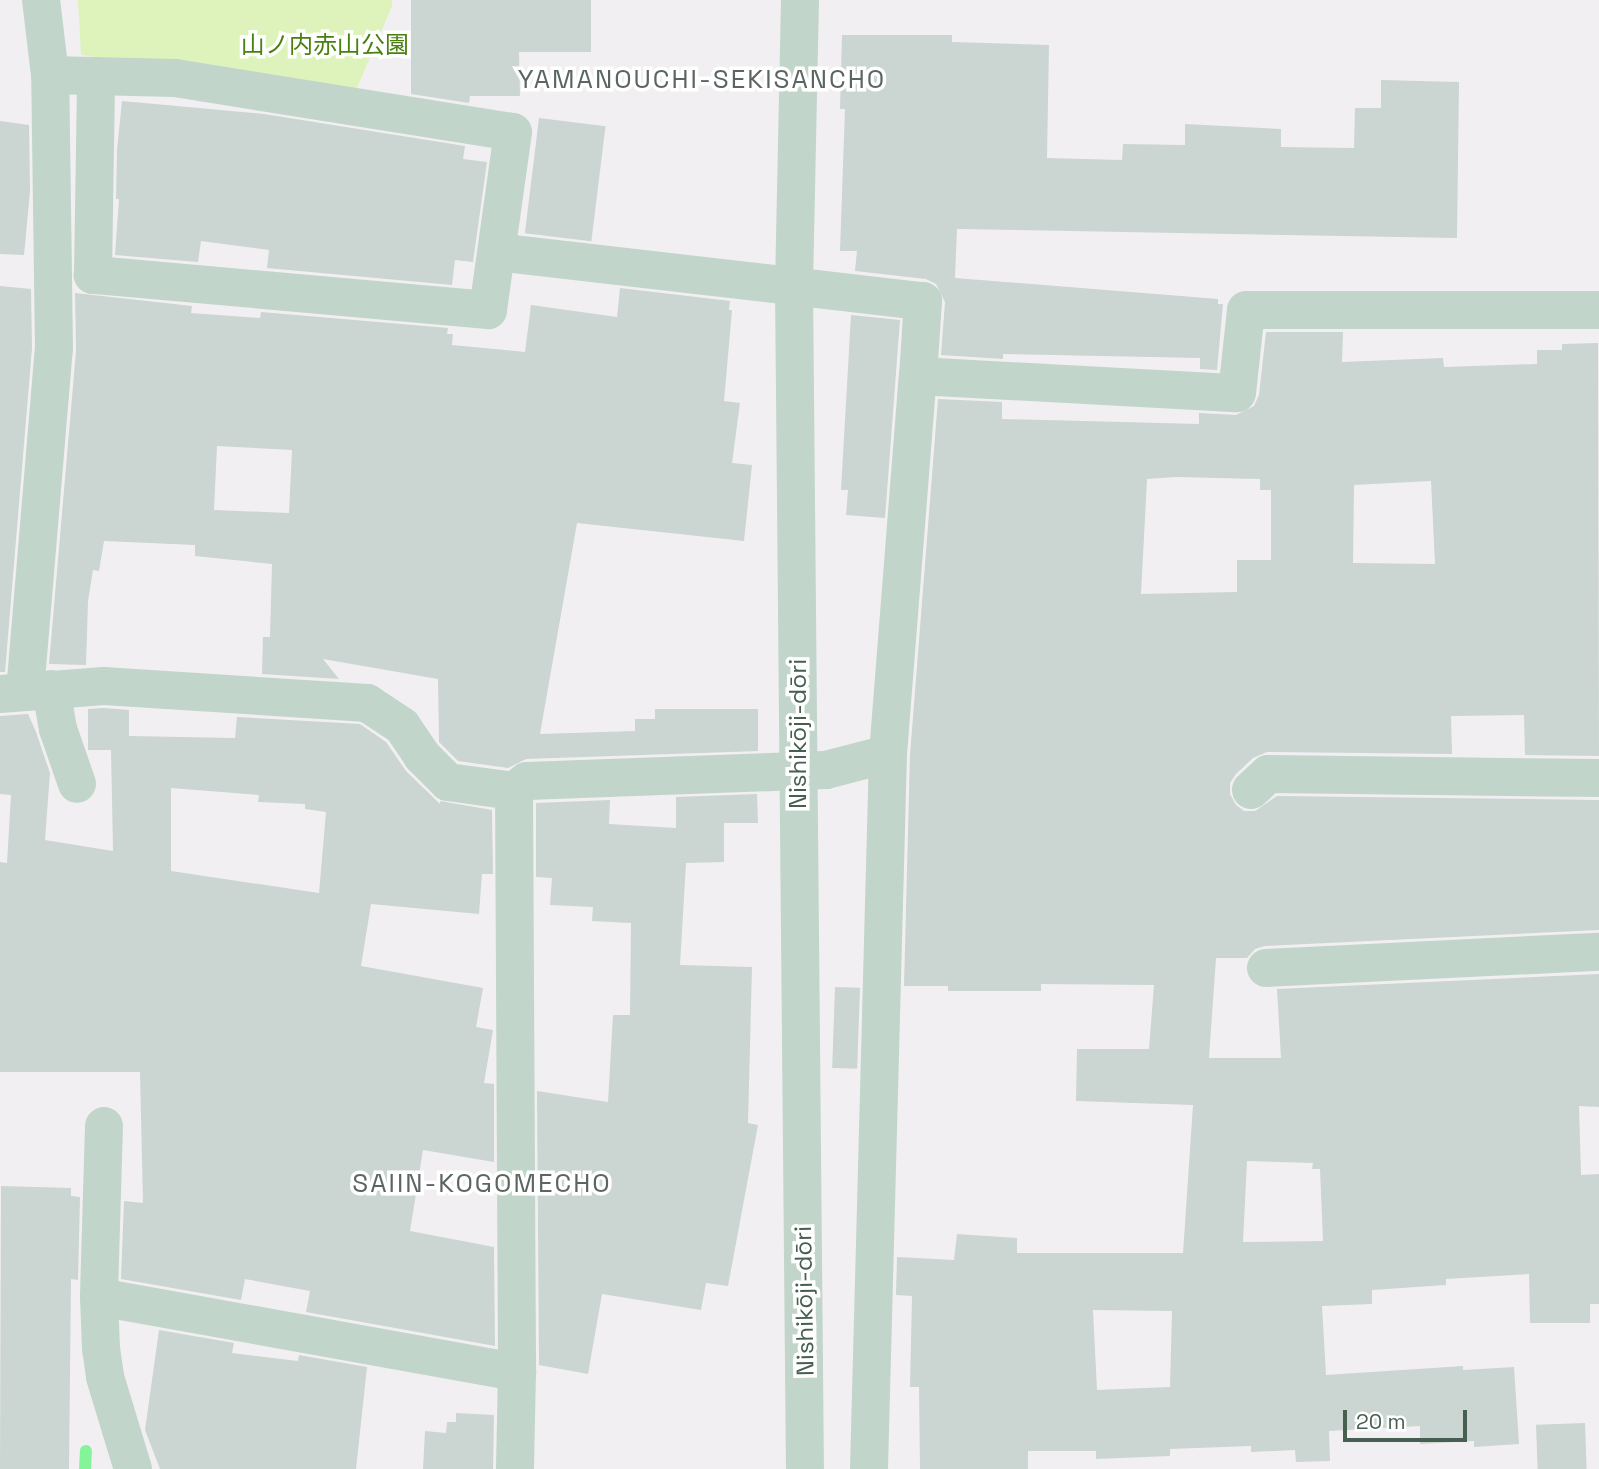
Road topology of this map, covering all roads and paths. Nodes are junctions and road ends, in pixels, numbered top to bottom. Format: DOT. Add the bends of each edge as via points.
graph roads {
  1 [pos="41,0"];
  2 [pos="800,0"];
  3 [pos="77,76"];
  4 [pos="497,252"];
  5 [pos="794,285"];
  6 [pos="1599,310"];
  7 [pos="918,376"];
  8 [pos="25,692"];
  9 [pos="888,754"];
  10 [pos="799,770"];
  11 [pos="1599,778"];
  12 [pos="77,784"];
  13 [pos="1251,790"];
  14 [pos="514,791"];
  15 [pos="1599,953"];
  16 [pos="1266,968"];
  17 [pos="104,1126"];
  18 [pos="99,1297"];
  19 [pos="517,1372"];
  20 [pos="133,1469"];
  21 [pos="514,1469"];
  22 [pos="806,1469"];
  23 [pos="869,1469"];
  1 -- 3 [label="street"];
  2 -- 5 [label="street, Nishikōji-dōri"];
  3 -- 4 [label="street" via="175,78 513,132"];
  3 -- 4 [label="street" via="93,275 488,310"];
  3 -- 8 [label="street"];
  4 -- 5 [label="street"];
  5 -- 7 [label="street" via="923,301"];
  5 -- 10 [label="street, Nishikōji-dōri"];
  6 -- 7 [label="street" via="1246,310 1237,393"];
  7 -- 9 [label="street"];
  8 -- 12 [label="street" via="58,729"];
  8 -- 14 [label="street" via="104,686 367,703 402,726 422,756 448,782"];
  9 -- 10 [label="street" via="826,770"];
  9 -- 23 [label="street"];
  10 -- 14 [label="street" via="527,781"];
  10 -- 22 [label="street, Nishikōji-dōri"];
  11 -- 13 [label="street" via="1268,774"];
  14 -- 19 [label="street"];
  15 -- 16 [label="street"];
  17 -- 18 [label="street"];
  18 -- 19 [label="street"];
  18 -- 20 [label="street" via="105,1377"];
  19 -- 21 [label="street"];
}
